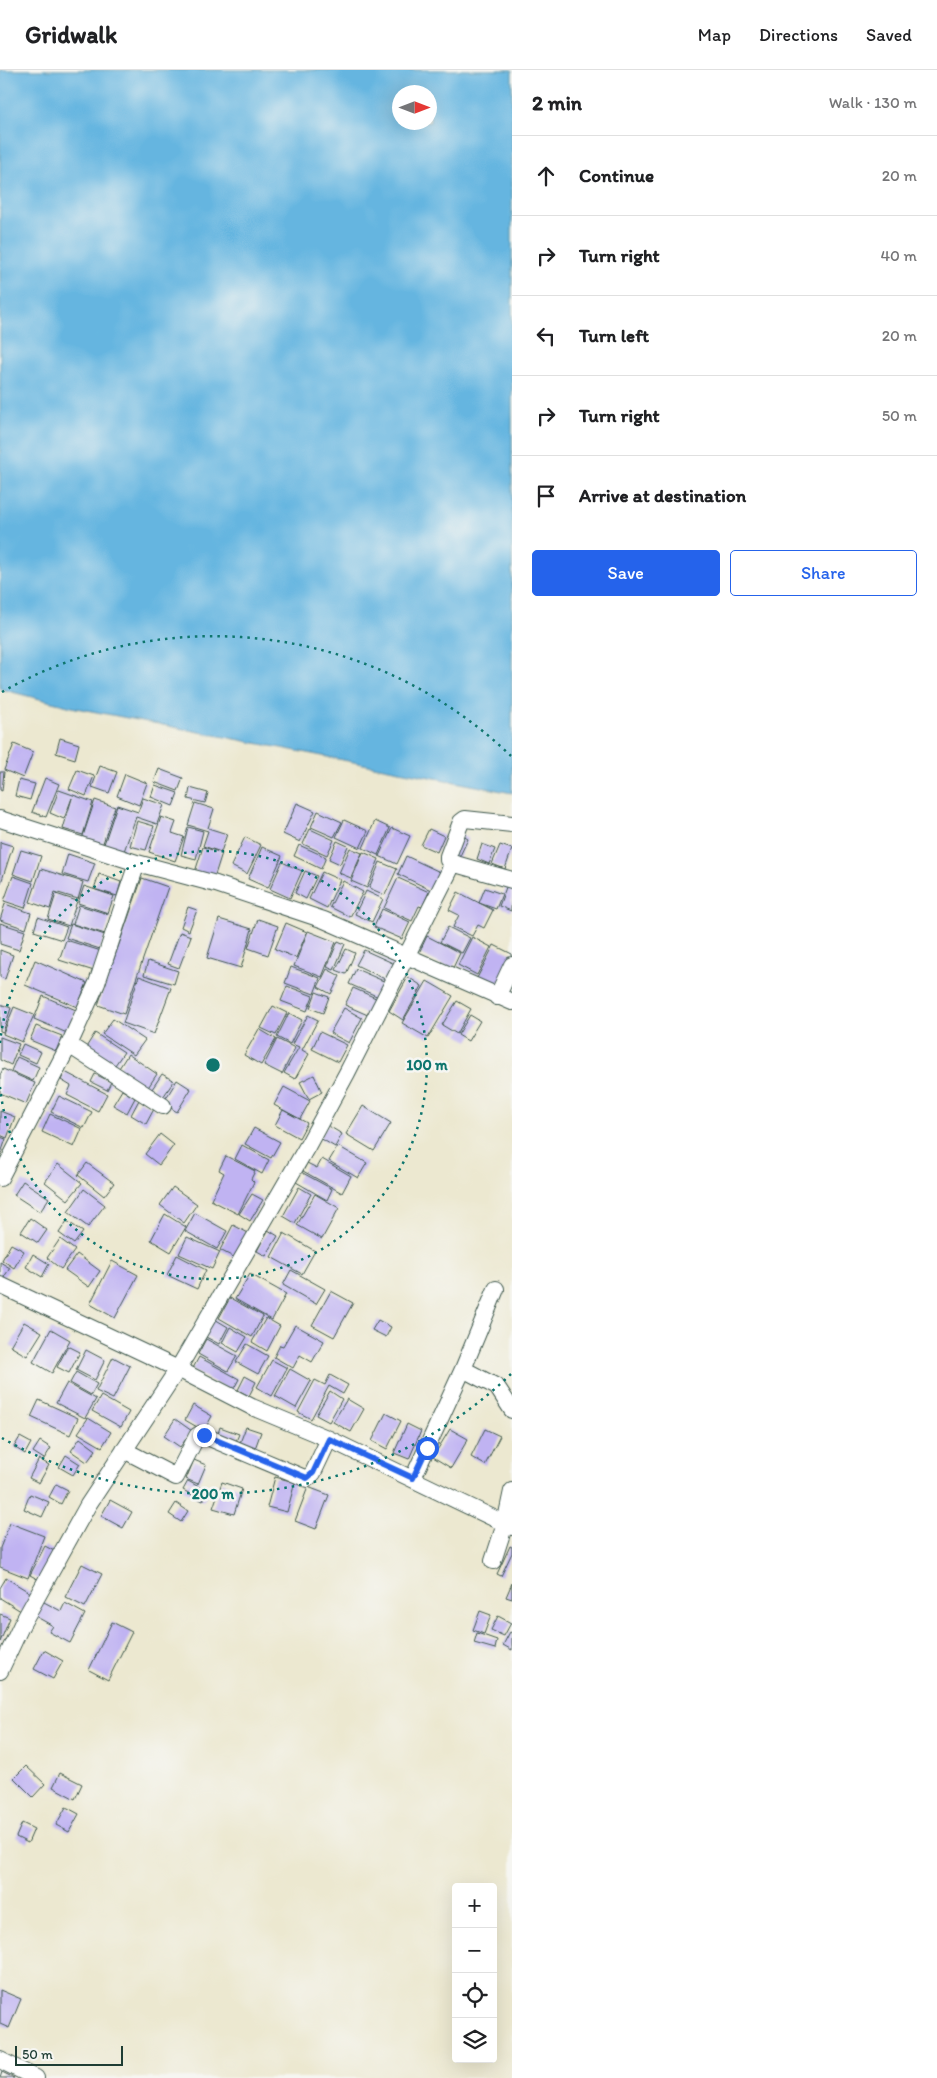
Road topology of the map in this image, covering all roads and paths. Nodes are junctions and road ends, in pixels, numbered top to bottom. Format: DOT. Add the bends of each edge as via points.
graph roads {
  1 [pos="0,819"];
  2 [pos="512,824"];
  3 [pos="137,863"];
  4 [pos="452,863"];
  5 [pos="512,880"];
  6 [pos="405,956"];
  7 [pos="512,964"];
  8 [pos="504,1000"];
  9 [pos="69,1045"];
  10 [pos="163,1106"];
  11 [pos="0,1178"];
  12 [pos="0,1285"];
  13 [pos="496,1290"];
  14 [pos="178,1369"];
  15 [pos="463,1369"];
  16 [pos="512,1410"];
  17 [pos="329,1439"];
  18 [pos="124,1450"];
  19 [pos="413,1478"];
  20 [pos="512,1491"];
  21 [pos="508,1526"];
  22 [pos="493,1561"];
  23 [pos="0,1671"];
  24 [pos="0,2060"];
  25 [pos="36,2078"];
  1 -- 3 [label="street"];
  2 -- 4 [label="street" via="465,819 448,856"];
  3 -- 6 [label="street" via="216,884 324,920"];
  3 -- 9 [label="street" via="97,983"];
  4 -- 5 [label="street"];
  4 -- 6 [label="street"];
  6 -- 8 [label="street"];
  6 -- 14 [label="street" via="308,1145"];
  7 -- 8 [label="street"];
  9 -- 10 [label="street"];
  9 -- 11 [label="street"];
  12 -- 14 [label="street"];
  13 -- 15 [label="street"];
  14 -- 17 [label="street" via="252,1407"];
  14 -- 18 [label="street"];
  15 -- 16 [label="street" via="497,1387"];
  15 -- 19 [label="street"];
  17 -- 18 [label="street" via="313,1473 307,1478 200,1434 176,1477"];
  17 -- 19 [label="street"];
  18 -- 23 [label="street" via="88,1505"];
  19 -- 21 [label="street"];
  20 -- 21 [label="street"];
  21 -- 22 [label="street"];
  24 -- 25 [label="street"];
}
